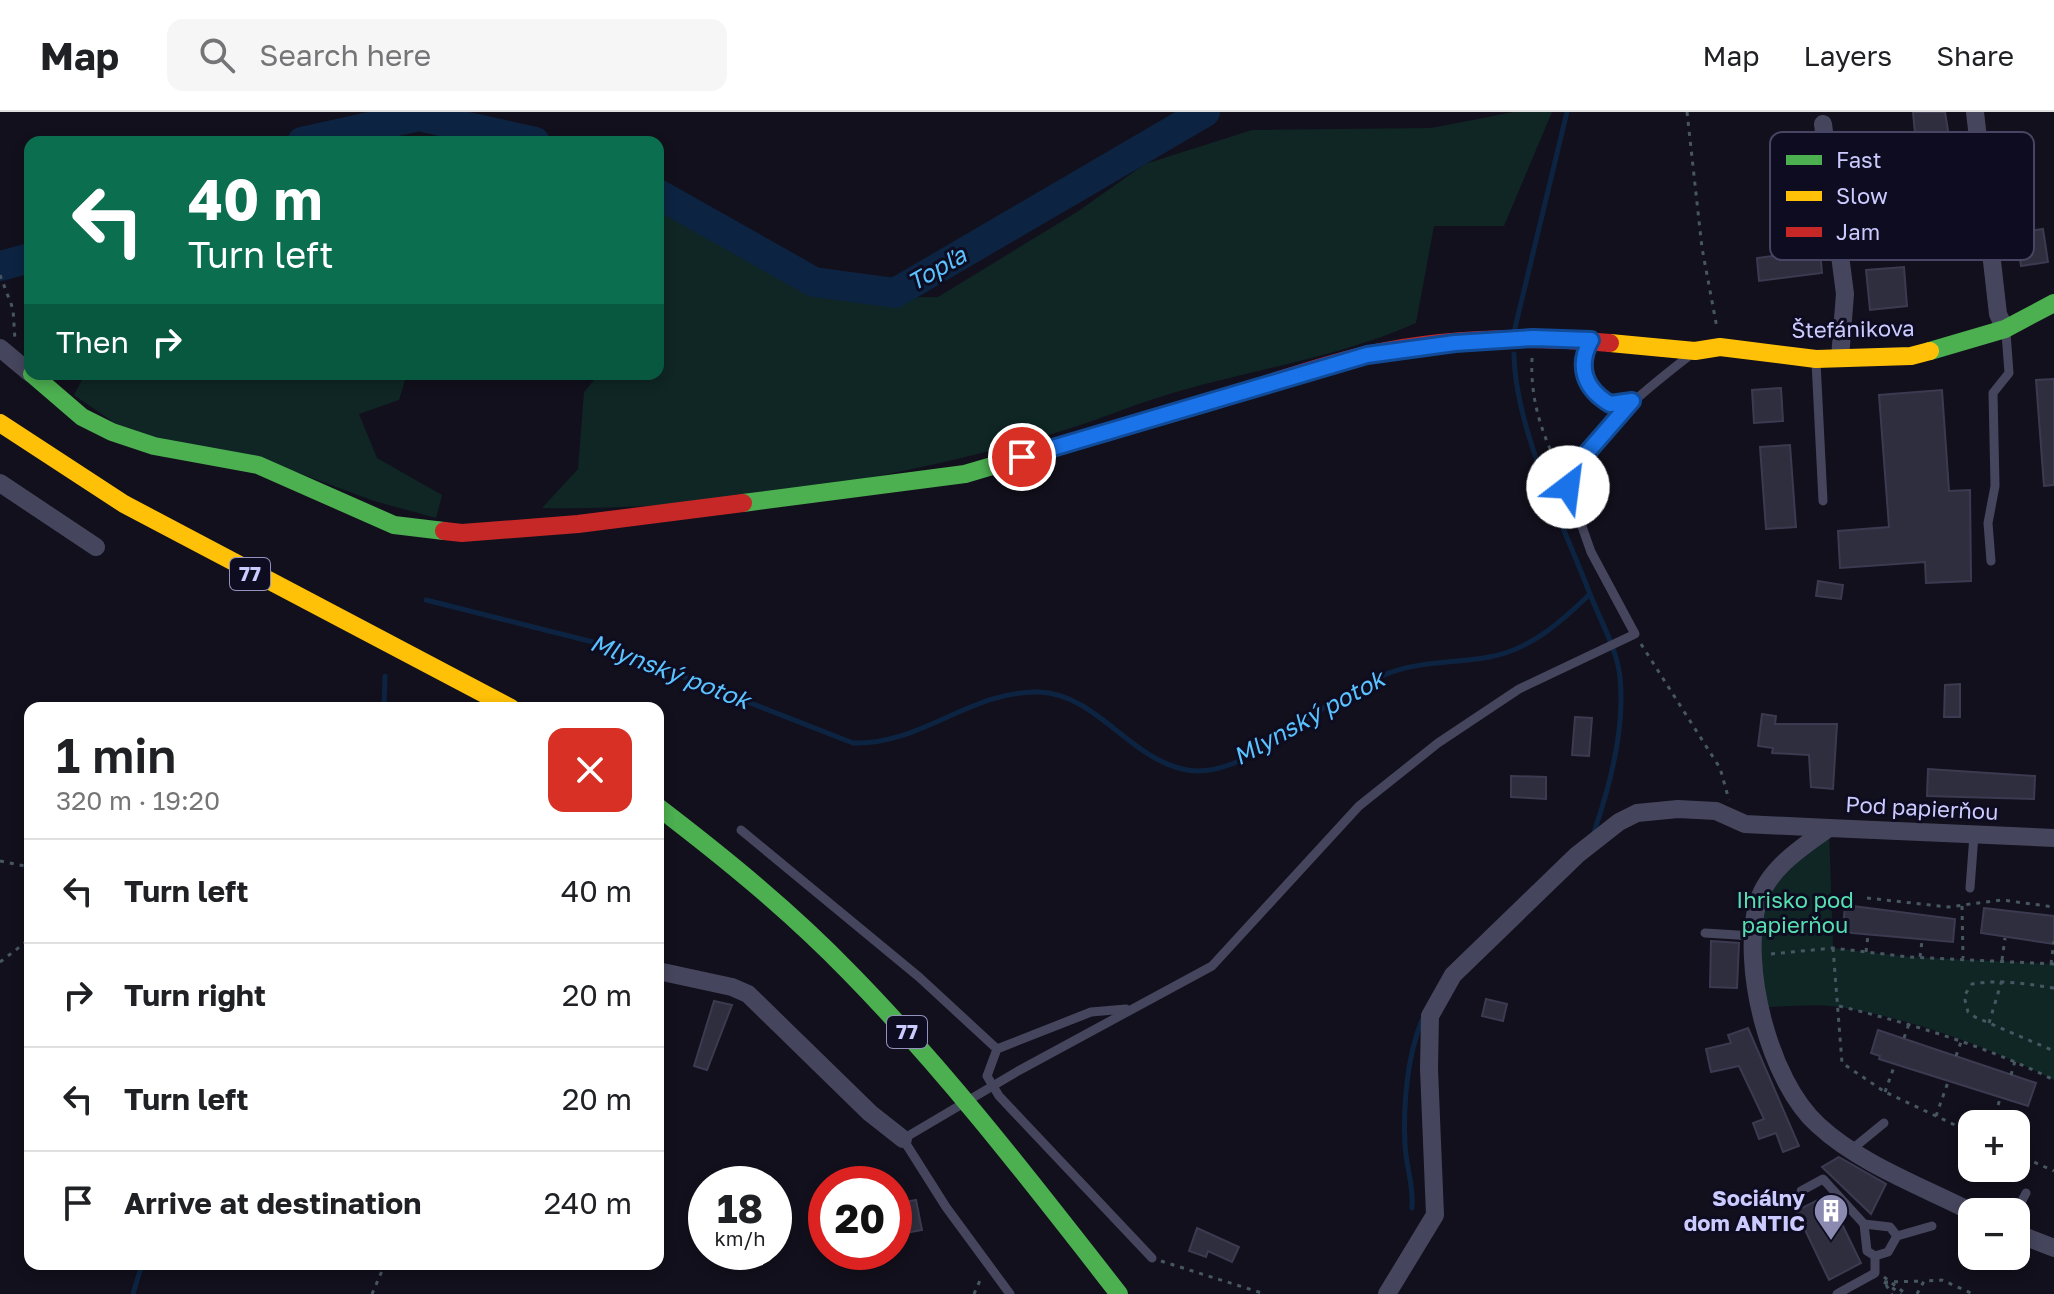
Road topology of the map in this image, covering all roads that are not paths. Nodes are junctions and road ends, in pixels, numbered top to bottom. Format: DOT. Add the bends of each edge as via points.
graph roads {
  1 [pos="1975,112"];
  2 [pos="1823,124"];
  3 [pos="1824,132"];
  4 [pos="1977,132"];
  5 [pos="1841,260"];
  6 [pos="1992,260"];
  7 [pos="2054,303"];
  8 [pos="2005,329"];
  9 [pos="1591,340"];
  10 [pos="0,348"];
  11 [pos="1695,351"];
  12 [pos="1840,358"];
  13 [pos="1816,359"];
  14 [pos="24,367"];
  15 [pos="39,380"];
  16 [pos="1632,401"];
  17 [pos="0,423"];
  18 [pos="0,483"];
  19 [pos="1823,501"];
  20 [pos="96,547"];
  21 [pos="1991,561"];
  22 [pos="500,702"];
  23 [pos="664,812"];
  24 [pos="1829,828"];
  25 [pos="741,830"];
  26 [pos="1974,835"];
  27 [pos="2054,838"];
  28 [pos="1970,888"];
  29 [pos="1705,933"];
  30 [pos="1755,936"];
  31 [pos="664,972"];
  32 [pos="1129,1009"];
  33 [pos="997,1049"];
  34 [pos="1884,1123"];
  35 [pos="909,1134"];
  36 [pos="1851,1150"];
  37 [pos="1801,1191"];
  38 [pos="2026,1193"];
  39 [pos="2023,1198"];
  40 [pos="1958,1205"];
  41 [pos="1864,1224"];
  42 [pos="1932,1226"];
  43 [pos="1897,1236"];
  44 [pos="2030,1239"];
  45 [pos="2054,1248"];
  46 [pos="1875,1256"];
  47 [pos="1152,1258"];
  48 [pos="1010,1294"];
  49 [pos="1119,1294"];
  50 [pos="1387,1294"];
  51 [pos="1837,1294"];
  1 -- 4 [label="street"];
  2 -- 3 [label="street"];
  5 -- 12 [label="street" via="1845,294"];
  6 -- 8 [label="street" via="1998,314"];
  7 -- 8 [label="street, Štefánikova"];
  8 -- 12 [label="street, Štefánikova" via="1911,356"];
  8 -- 21 [label="lane" via="2009,373 1993,393"];
  9 -- 11 [label="street, Štefánikova"];
  9 -- 15 [label="street, Štefánikova" via="1520,339 1367,355 965,474 578,524 462,533 394,525 258,465 154,446 112,432 82,417"];
  9 -- 16 [label="lane" via="1583,354 1583,371 1592,393 1610,404"];
  10 -- 14 [label="street"];
  11 -- 13 [label="street, Štefánikova" via="1720,347"];
  11 -- 16 [label="lane"];
  12 -- 13 [label="street, Štefánikova"];
  13 -- 19 [label="lane"];
  16 -- 32 [label="lane" via="1579,462 1568,487 1591,552 1635,634 1519,689 1438,743 1359,806 1212,966"];
  17 -- 22 [label="street, 77" via="125,508"];
  18 -- 20 [label="street"];
  23 -- 49 [label="street, 77" via="796,918 856,977 956,1086"];
  24 -- 26 [label="street, Pod papierňou"];
  24 -- 30 [label="street, Pod papierňou" via="1778,868 1758,901"];
  24 -- 50 [label="street" via="1745,824 1716,811 1637,813 1619,822 1505,921 1453,975 1430,1016 1435,1215"];
  25 -- 33 [label="lane" via="919,977"];
  26 -- 27 [label="street, Pod papierňou"];
  26 -- 28 [label="lane"];
  29 -- 30 [label="lane"];
  30 -- 36 [label="street, Pod papierňou" via="1761,1007 1788,1086 1816,1124"];
  31 -- 35 [label="street" via="748,994 870,1113"];
  32 -- 33 [label="lane" via="1091,1012"];
  32 -- 35 [label="lane"];
  33 -- 47 [label="lane" via="987,1076 999,1096"];
  34 -- 36 [label="lane"];
  35 -- 48 [label="lane" via="938,1195"];
  36 -- 40 [label="street, Pod papierňou"];
  37 -- 41 [label="lane" via="1823,1179"];
  38 -- 39 [label="lane"];
  41 -- 43 [label="lane" via="1890,1227"];
  41 -- 46 [label="lane" via="1867,1251"];
  42 -- 43 [label="lane"];
  43 -- 46 [label="lane" via="1888,1252"];
  44 -- 45 [label="street"];
  46 -- 51 [label="lane" via="1875,1270 1865,1281"];
}
